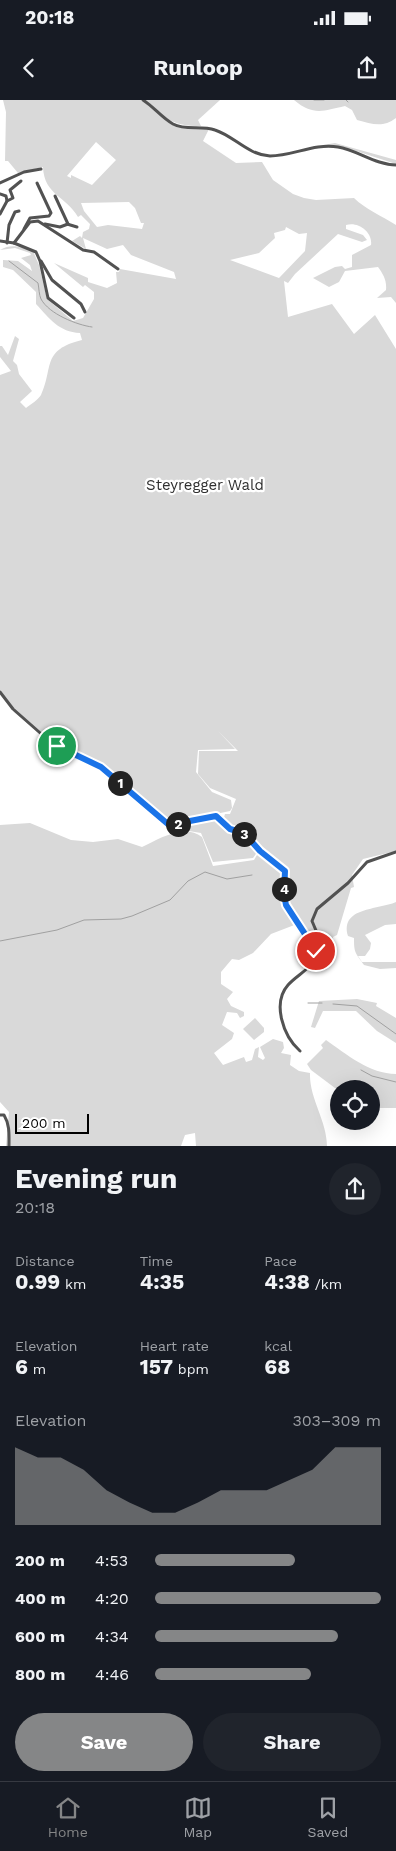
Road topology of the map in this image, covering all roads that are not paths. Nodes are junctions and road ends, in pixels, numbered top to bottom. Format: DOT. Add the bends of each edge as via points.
graph roads {
  1 [pos="144,100"];
  2 [pos="396,165"];
  3 [pos="41,169"];
  4 [pos="21,181"];
  5 [pos="0,182"];
  6 [pos="37,183"];
  7 [pos="0,194"];
  8 [pos="55,196"];
  9 [pos="7,201"];
  10 [pos="19,211"];
  11 [pos="0,214"];
  12 [pos="42,223"];
  13 [pos="67,224"];
  14 [pos="77,228"];
  15 [pos="24,229"];
  16 [pos="0,241"];
  17 [pos="7,243"];
  18 [pos="14,243"];
  19 [pos="40,261"];
  20 [pos="118,269"];
  21 [pos="85,312"];
  22 [pos="74,318"];
  23 [pos="0,692"];
  24 [pos="396,852"];
  25 [pos="316,948"];
  26 [pos="300,1052"];
  27 [pos="0,1115"];
  28 [pos="9,1146"];
  1 -- 2 [label="street" via="173,124 218,131 263,155 333,146"];
  3 -- 5 [label="street"];
  4 -- 9 [label="street" via="10,190 13,198"];
  6 -- 15 [label="street" via="51,213 30,218"];
  7 -- 9 [label="street" via="6,196"];
  8 -- 13 [label="street"];
  9 -- 11 [label="street"];
  10 -- 17 [label="street" via="10,221"];
  12 -- 13 [label="street" via="60,227"];
  12 -- 15 [label="street" via="32,221"];
  12 -- 20 [label="street"];
  13 -- 14 [label="street"];
  15 -- 18 [label="street"];
  16 -- 17 [label="street"];
  17 -- 18 [label="street"];
  18 -- 19 [label="street" via="33,250"];
  19 -- 21 [label="street" via="52,280 81,304"];
  19 -- 22 [label="street" via="48,298"];
  23 -- 25 [label="street" via="13,709 47,739 101,767 169,825 214,815 230,829 244,833 285,871 286,905"];
  24 -- 25 [label="street" via="366,862 348,883 317,909 312,921 320,940"];
  25 -- 26 [label="street" via="314,961 288,985 280,1003 286,1031"];
  27 -- 28 [label="street" via="4,1115 10,1130"];
}
